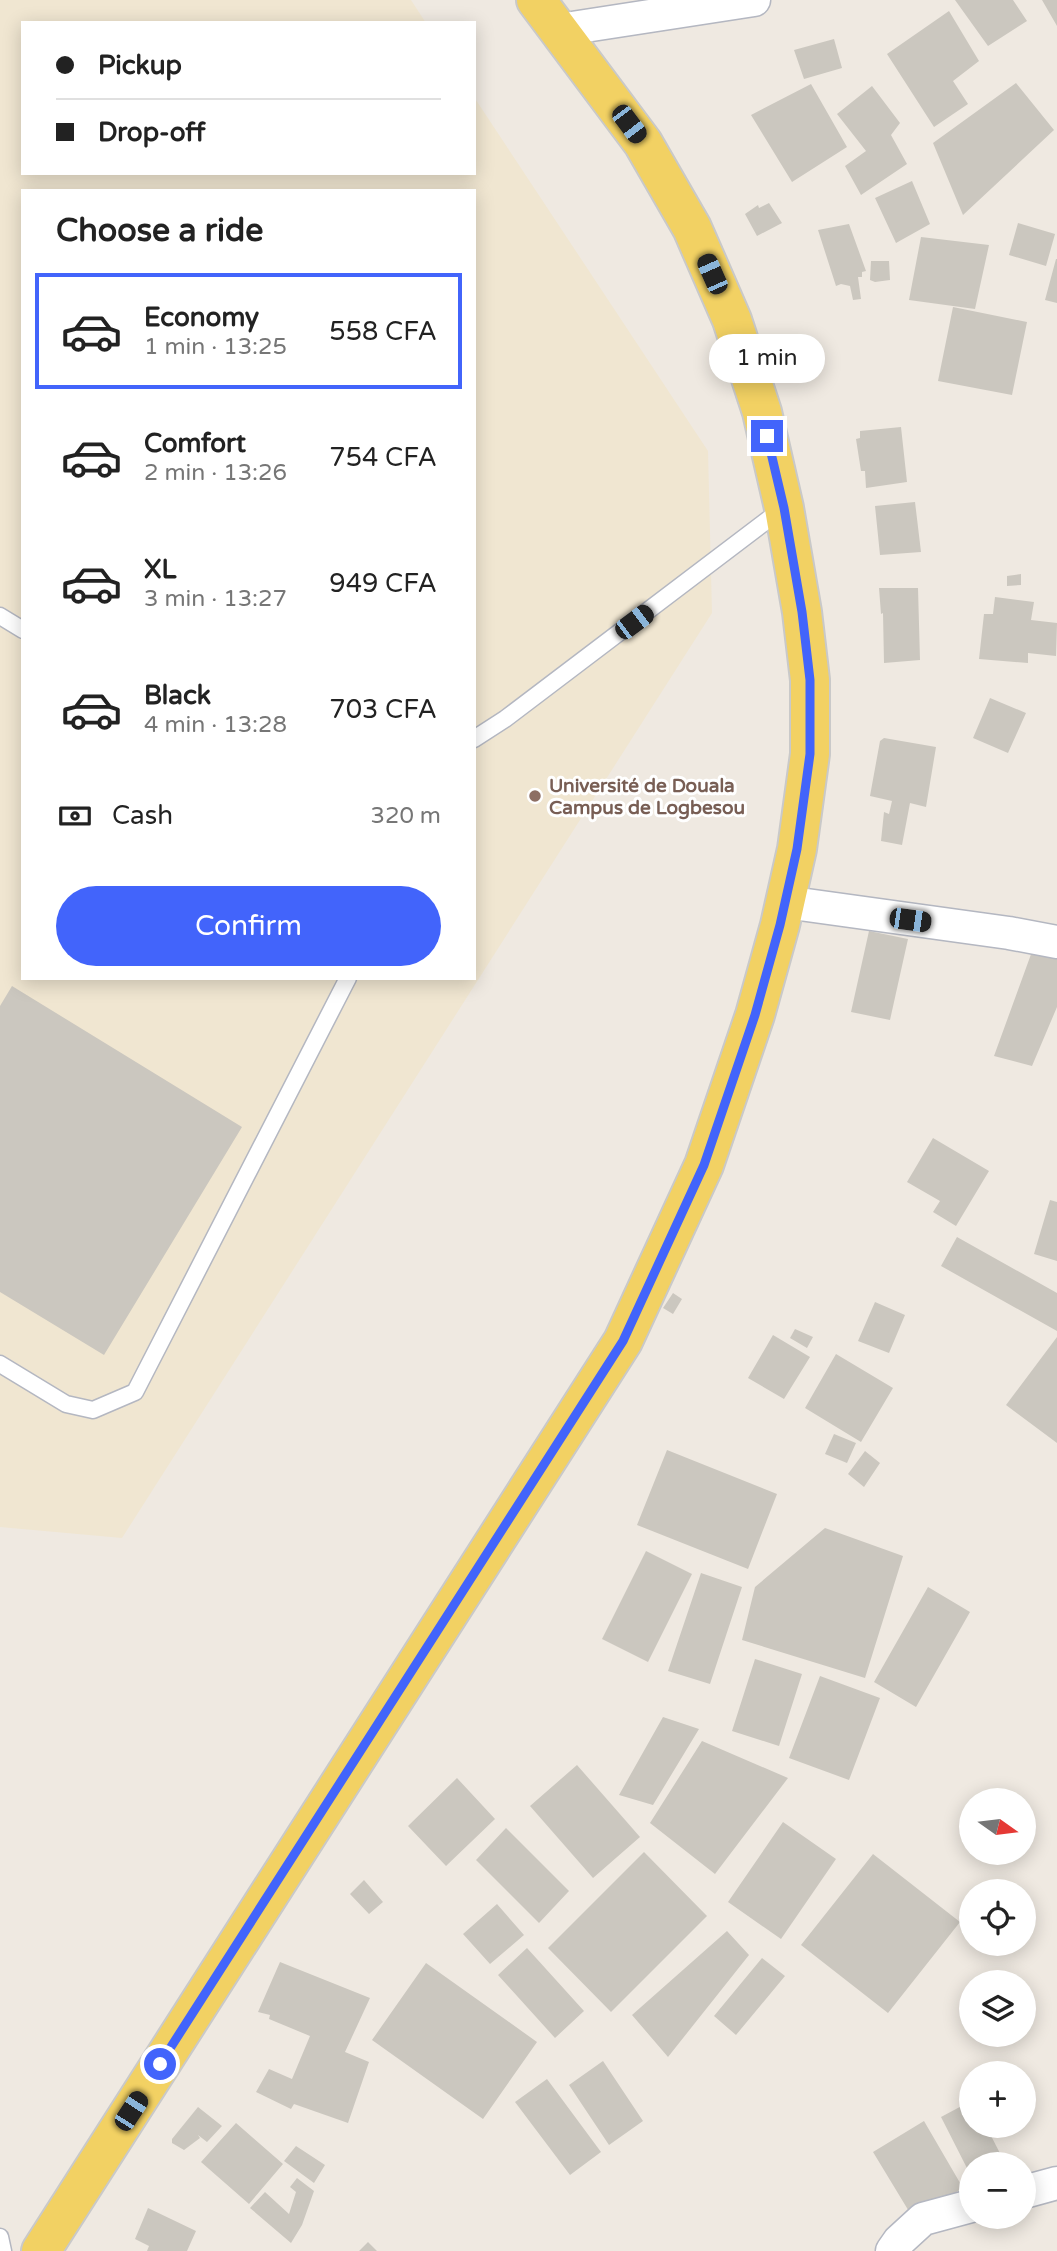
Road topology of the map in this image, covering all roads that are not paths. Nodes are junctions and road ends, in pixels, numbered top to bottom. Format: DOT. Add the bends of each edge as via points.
graph roads {
  1 [pos="537,0"];
  2 [pos="754,0"];
  3 [pos="559,30"];
  4 [pos="784,508"];
  5 [pos="0,616"];
  6 [pos="21,629"];
  7 [pos="476,738"];
  8 [pos="785,902"];
  9 [pos="1057,942"];
  10 [pos="347,980"];
  11 [pos="0,1364"];
  12 [pos="1057,2183"];
  13 [pos="1036,2189"];
  14 [pos="959,2209"];
  15 [pos="0,2237"];
  16 [pos="3,2251"];
  17 [pos="41,2251"];
  18 [pos="892,2251"];
  1 -- 3 [label="main road"];
  2 -- 3 [label="street"];
  3 -- 4 [label="main road" via="643,143 692,228 736,333 762,412"];
  4 -- 7 [label="lane"];
  4 -- 8 [label="main road" via="810,680 810,754"];
  5 -- 6 [label="lane"];
  8 -- 9 [label="street"];
  8 -- 17 [label="main road" via="755,1015 704,1165 623,1341"];
  10 -- 11 [label="lane" via="135,1392 93,1410 66,1404"];
  12 -- 13 [label="street"];
  14 -- 18 [label="street" via="923,2219"];
  15 -- 16 [label="lane"];
}
